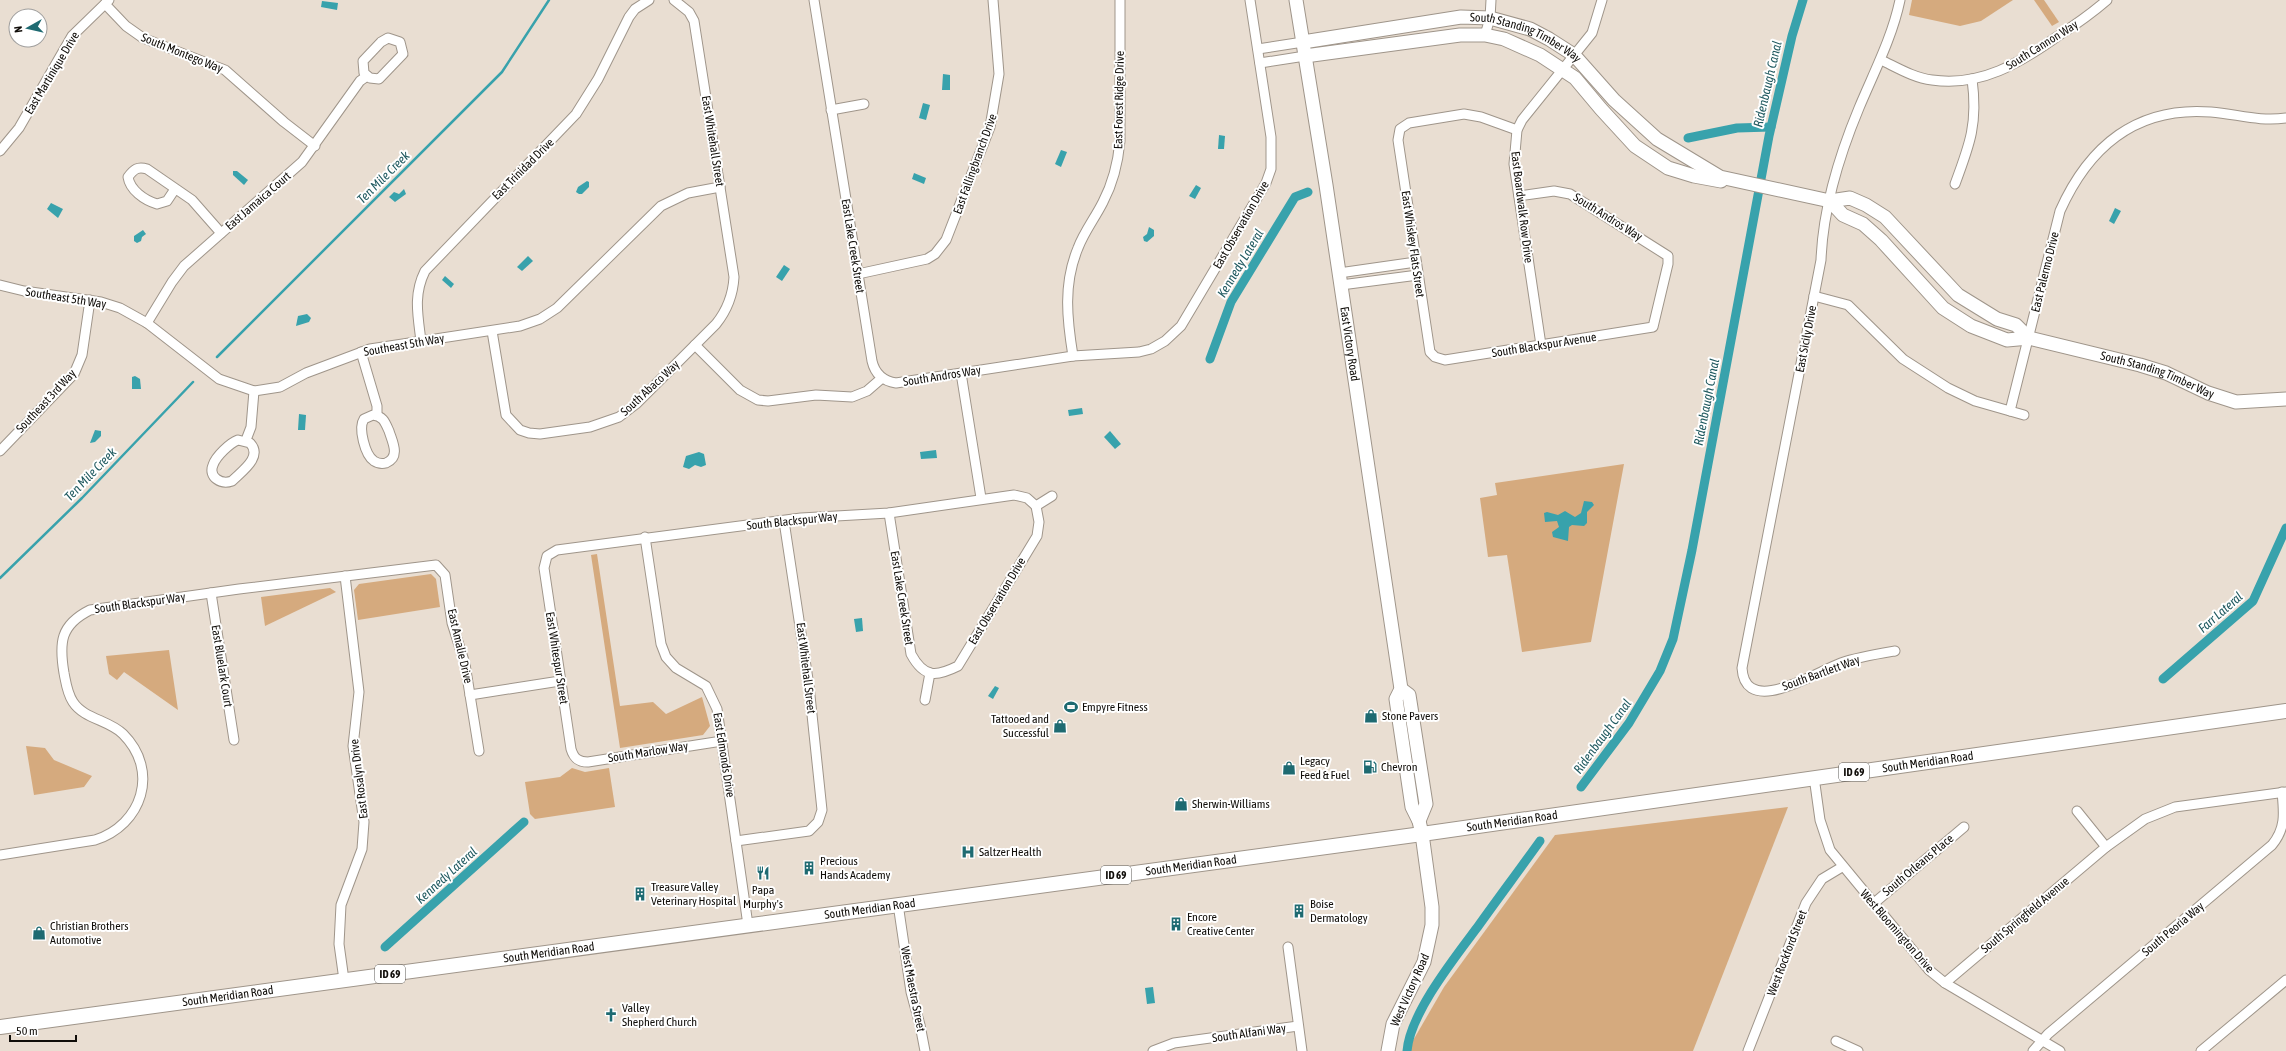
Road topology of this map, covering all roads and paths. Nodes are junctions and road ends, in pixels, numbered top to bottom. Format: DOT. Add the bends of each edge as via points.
graph roads {
  1 [pos="649,0"];
  2 [pos="674,0"];
  3 [pos="814,0"];
  4 [pos="993,0"];
  5 [pos="1120,0"];
  6 [pos="1250,0"];
  7 [pos="1296,0"];
  8 [pos="1491,0"];
  9 [pos="1602,0"];
  10 [pos="1900,0"];
  11 [pos="2107,0"];
  12 [pos="107,2"];
  13 [pos="1490,18"];
  14 [pos="1485,35"];
  15 [pos="1302,42"];
  16 [pos="1258,49"];
  17 [pos="1305,56"];
  18 [pos="1574,56"];
  19 [pos="1881,60"];
  20 [pos="1260,63"];
  21 [pos="1563,69"];
  22 [pos="367,76"];
  23 [pos="1972,80"];
  24 [pos="864,104"];
  25 [pos="832,110"];
  26 [pos="2286,118"];
  27 [pos="1517,130"];
  28 [pos="315,146"];
  29 [pos="0,151"];
  30 [pos="1749,184"];
  31 [pos="1955,184"];
  32 [pos="720,187"];
  33 [pos="175,189"];
  34 [pos="1519,196"];
  35 [pos="1830,201"];
  36 [pos="221,233"];
  37 [pos="1416,262"];
  38 [pos="858,274"];
  39 [pos="1418,275"];
  40 [pos="1340,279"];
  41 [pos="0,285"];
  42 [pos="733,290"];
  43 [pos="1814,296"];
  44 [pos="90,300"];
  45 [pos="147,323"];
  46 [pos="1654,327"];
  47 [pos="492,331"];
  48 [pos="2029,338"];
  49 [pos="1166,340"];
  50 [pos="421,341"];
  51 [pos="695,345"];
  52 [pos="1541,345"];
  53 [pos="361,352"];
  54 [pos="1073,356"];
  55 [pos="1435,357"];
  56 [pos="961,373"];
  57 [pos="882,378"];
  58 [pos="254,391"];
  59 [pos="2286,399"];
  60 [pos="2010,411"];
  61 [pos="377,415"];
  62 [pos="2024,415"];
  63 [pos="246,440"];
  64 [pos="0,451"];
  65 [pos="1052,496"];
  66 [pos="980,498"];
  67 [pos="1036,506"];
  68 [pos="889,513"];
  69 [pos="784,521"];
  70 [pos="645,538"];
  71 [pos="547,556"];
  72 [pos="440,567"];
  73 [pos="344,576"];
  74 [pos="211,593"];
  75 [pos="1895,651"];
  76 [pos="930,673"];
  77 [pos="560,681"];
  78 [pos="1748,685"];
  79 [pos="470,695"];
  80 [pos="926,700"];
  81 [pos="2286,711"];
  82 [pos="234,740"];
  83 [pos="722,741"];
  84 [pos="479,751"];
  85 [pos="576,759"];
  86 [pos="1814,777"];
  87 [pos="2284,792"];
  88 [pos="2077,812"];
  89 [pos="1420,827"];
  90 [pos="1964,827"];
  91 [pos="736,841"];
  92 [pos="2106,847"];
  93 [pos="0,855"];
  94 [pos="1842,867"];
  95 [pos="898,904"];
  96 [pos="1873,904"];
  97 [pos="748,925"];
  98 [pos="1288,947"];
  99 [pos="344,980"];
  100 [pos="2286,980"];
  101 [pos="1945,983"];
  102 [pos="1298,1026"];
  103 [pos="0,1027"];
  104 [pos="1836,1041"];
  105 [pos="2042,1041"];
  106 [pos="924,1051"];
  107 [pos="1153,1051"];
  108 [pos="1302,1051"];
  109 [pos="1388,1051"];
  110 [pos="1748,1051"];
  111 [pos="1858,1051"];
  112 [pos="2033,1051"];
  113 [pos="2060,1051"];
  114 [pos="2201,1051"];
  1 -- 50 [label="street, East Trinidad Drive" via="635,9 629,17 598,79 576,114 425,271 417,290 416,300"];
  2 -- 32 [label="street, East Whitehall Street" via="689,12 694,21"];
  3 -- 25 [label="street, East Lake Creek Street"];
  4 -- 38 [label="street, East Fallingbranch Drive" via="999,74 990,127 946,240 935,254 916,262"];
  5 -- 54 [label="street, East Forest Ridge Drive" via="1118,158 1109,189 1084,234 1072,266 1067,302"];
  6 -- 16 [label="street, East Observation Drive"];
  7 -- 15 [label="street, East Victory Road"];
  8 -- 13 [label="street"];
  9 -- 18 [label="street, East Boardwalk Row Drive" via="1592,32"];
  10 -- 19 [label="street, East Sicily Drive" via="1892,32"];
  11 -- 23 [label="street, South Cannon Way" via="2030,56 1992,75"];
  12 -- 28 [label="street, South Montego Way" via="126,26 143,38 216,65 233,75 284,122"];
  12 -- 29 [label="street, East Martinique Drive" via="72,36 19,128"];
  13 -- 14 [label="street"];
  13 -- 15 [label="street, South Standing Timber Way" via="1461,18"];
  13 -- 18 [label="street, South Standing Timber Way" via="1530,29 1549,38"];
  14 -- 17 [label="street, South Standing Timber Way" via="1460,35"];
  14 -- 21 [label="street, South Standing Timber Way" via="1523,46"];
  15 -- 16 [label="street, South Standing Timber Way"];
  15 -- 17 [label="street, East Victory Road"];
  16 -- 20 [label="street, East Observation Drive"];
  17 -- 20 [label="street, South Standing Timber Way"];
  17 -- 40 [label="street, East Victory Road"];
  18 -- 21 [label="street, East Boardwalk Row Drive"];
  18 -- 30 [label="street, South Standing Timber Way" via="1614,100 1657,139 1720,177"];
  19 -- 23 [label="street, South Cannon Way" via="1930,80"];
  19 -- 35 [label="street, East Sicily Drive" via="1844,146"];
  20 -- 49 [label="street, East Observation Drive" via="1272,153 1271,169 1266,183 1181,326"];
  21 -- 27 [label="street, East Boardwalk Row Drive" via="1522,120"];
  21 -- 30 [label="street, South Standing Timber Way" via="1575,78 1635,146 1668,168 1701,177"];
  22 -- 22 [label="street" via="363,69 364,61 381,42 392,38 400,42 404,49 402,58 379,78"];
  22 -- 28 [label="street, East Jamaica Court" via="360,81"];
  23 -- 31 [label="street" via="1975,113 1970,144"];
  24 -- 25 [label="street"];
  25 -- 38 [label="street, East Lake Creek Street"];
  26 -- 48 [label="street, East Palermo Drive" via="2254,120 2212,112 2185,112 2147,120 2125,129 2104,144 2088,161 2072,185 2060,211"];
  27 -- 34 [label="street, East Boardwalk Row Drive" via="1514,164"];
  27 -- 37 [label="street, East Whiskey Flats Street" via="1481,117 1464,114 1409,123 1400,129 1398,140"];
  28 -- 36 [label="street, East Jamaica Court" via="295,170"];
  30 -- 35 [label="street, South Standing Timber Way"];
  32 -- 42 [label="street, East Whitehall Street" via="734,277"];
  32 -- 47 [label="street, Southeast 5th Way" via="688,193 661,206 549,314 520,326"];
  33 -- 33 [label="street" via="147,169 140,167 133,170 128,177 129,184 134,190 157,204 167,201"];
  33 -- 36 [label="street" via="196,204"];
  34 -- 46 [label="street, South Andros Way" via="1554,191 1570,194 1668,256"];
  34 -- 52 [label="street, East Boardwalk Row Drive"];
  35 -- 43 [label="street, East Sicily Drive" via="1822,231 1821,260"];
  35 -- 48 [label="street, South Standing Timber Way" via="1843,215 1863,224 1881,240 1943,308 1971,326 2007,340"];
  35 -- 48 [label="street, South Standing Timber Way" via="1850,198 1885,217 1958,295 1996,319 2016,325"];
  36 -- 45 [label="street, East Jamaica Court" via="178,274"];
  37 -- 39 [label="street, East Whiskey Flats Street"];
  37 -- 40 [label="street"];
  38 -- 57 [label="street, East Lake Creek Street" via="872,361 876,373"];
  39 -- 40 [label="street"];
  39 -- 55 [label="street, East Whiskey Flats Street" via="1428,347"];
  40 -- 89 [label="street, East Victory Road" via="1401,688 1409,695 1426,804"];
  41 -- 44 [label="street, Southeast 5th Way"];
  42 -- 51 [label="street, South Abaco Way" via="723,316"];
  43 -- 60 [label="street" via="1848,305 1903,359 1948,388"];
  43 -- 78 [label="street, East Sicily Drive" via="1742,668 1743,677"];
  44 -- 45 [label="street, Southeast 5th Way" via="120,308"];
  44 -- 64 [label="street, Southeast 3rd Way" via="82,355 74,374"];
  45 -- 58 [label="street, Southeast 5th Way" via="219,379"];
  46 -- 52 [label="street, South Blackspur Avenue"];
  47 -- 50 [label="street, Southeast 5th Way"];
  47 -- 51 [label="street, South Abaco Way" via="506,415 520,430 529,433 590,427 620,417"];
  48 -- 59 [label="street, South Standing Timber Way" via="2140,365 2236,402"];
  48 -- 60 [label="street, East Palermo Drive"];
  49 -- 54 [label="street, South Andros Way" via="1151,349 1139,352"];
  50 -- 53 [label="street, Southeast 5th Way"];
  51 -- 57 [label="street" via="740,390 758,400 820,395 852,396 866,391"];
  52 -- 55 [label="street, South Blackspur Avenue" via="1445,360"];
  53 -- 58 [label="street, Southeast 5th Way" via="306,373 280,387"];
  53 -- 61 [label="street" via="377,406"];
  54 -- 56 [label="street, South Andros Way"];
  56 -- 57 [label="street, South Andros Way" via="896,383"];
  56 -- 66 [label="street"];
  58 -- 63 [label="street" via="251,427"];
  60 -- 62 [label="street"];
  61 -- 61 [label="street" via="364,419 360,429 370,458 382,464 391,460 395,449 386,423"];
  63 -- 63 [label="street" via="234,441 214,463 212,472 217,480 224,483 232,481 251,461 254,450"];
  65 -- 67 [label="street"];
  66 -- 67 [label="street, South Blackspur Way" via="1014,494 1027,498"];
  66 -- 68 [label="street, South Blackspur Way"];
  67 -- 76 [label="street, East Observation Drive" via="1039,522 1036,536 958,666 943,673"];
  68 -- 69 [label="street, South Blackspur Way"];
  68 -- 76 [label="street, East Lake Creek Street" via="911,654 918,667"];
  69 -- 70 [label="street, South Blackspur Way"];
  69 -- 91 [label="street, East Whitehall Street" via="809,686 822,801 821,816 809,831"];
  70 -- 71 [label="street, South Blackspur Way" via="557,550"];
  70 -- 83 [label="street, East Edmonds Drive" via="661,644 666,657 676,668 706,686 717,709"];
  71 -- 77 [label="street, East Whitespur Street" via="544,568"];
  72 -- 73 [label="street, South Blackspur Way" via="431,564"];
  72 -- 79 [label="street, East Amalie Drive" via="445,575 452,623 463,653"];
  73 -- 74 [label="street, South Blackspur Way"];
  73 -- 99 [label="street, East Rosalyn Drive" via="359,692 353,746 364,822 362,849 341,905 339,944"];
  74 -- 82 [label="street, East Bluelark Court"];
  74 -- 93 [label="street, South Blackspur Way" via="90,610 71,623 61,644 67,691 80,710 115,727 132,744 139,757 142,772 139,800 127,822 108,836"];
  75 -- 78 [label="street, South Bartlett Way" via="1838,664 1785,688 1764,691"];
  76 -- 80 [label="street"];
  77 -- 79 [label="street"];
  77 -- 85 [label="street, East Whitespur Street" via="571,749"];
  79 -- 84 [label="street, East Amalie Drive"];
  81 -- 86 [label="main road, South Meridian Road / ID 69"];
  83 -- 85 [label="street, South Marlow Way" via="588,762"];
  83 -- 91 [label="street, East Edmonds Drive"];
  86 -- 89 [label="main road, South Meridian Road / ID 69"];
  86 -- 94 [label="street, West Bloomington Drive" via="1823,836"];
  87 -- 92 [label="street, South Springfield Avenue" via="2175,807 2145,819"];
  87 -- 105 [label="street, South Peoria Way" via="2283,828 2272,845"];
  88 -- 92 [label="street"];
  89 -- 95 [label="main road, South Meridian Road / ID 69"];
  89 -- 109 [label="street, West Victory Road" via="1432,907 1430,942 1424,962 1393,1024"];
  90 -- 96 [label="street, South Orleans Place"];
  91 -- 97 [label="street, East Edmonds Drive"];
  92 -- 101 [label="street, South Springfield Avenue"];
  94 -- 96 [label="street, West Bloomington Drive"];
  94 -- 110 [label="street, West Rockford Street" via="1822,880 1806,903"];
  95 -- 97 [label="main road, South Meridian Road / ID 69"];
  95 -- 106 [label="street, West Maestra Street" via="911,992"];
  96 -- 101 [label="street, West Bloomington Drive" via="1929,970"];
  97 -- 99 [label="main road, South Meridian Road / ID 69"];
  98 -- 102 [label="street"];
  99 -- 103 [label="main road, South Meridian Road / ID 69"];
  100 -- 114 [label="street"];
  101 -- 105 [label="street, West Bloomington Drive"];
  102 -- 107 [label="street, South Alfani Way" via="1174,1044"];
  102 -- 108 [label="street"];
  104 -- 111 [label="street"];
  105 -- 112 [label="street, South Peoria Way"];
  105 -- 113 [label="street, West Bloomington Drive"];
}
